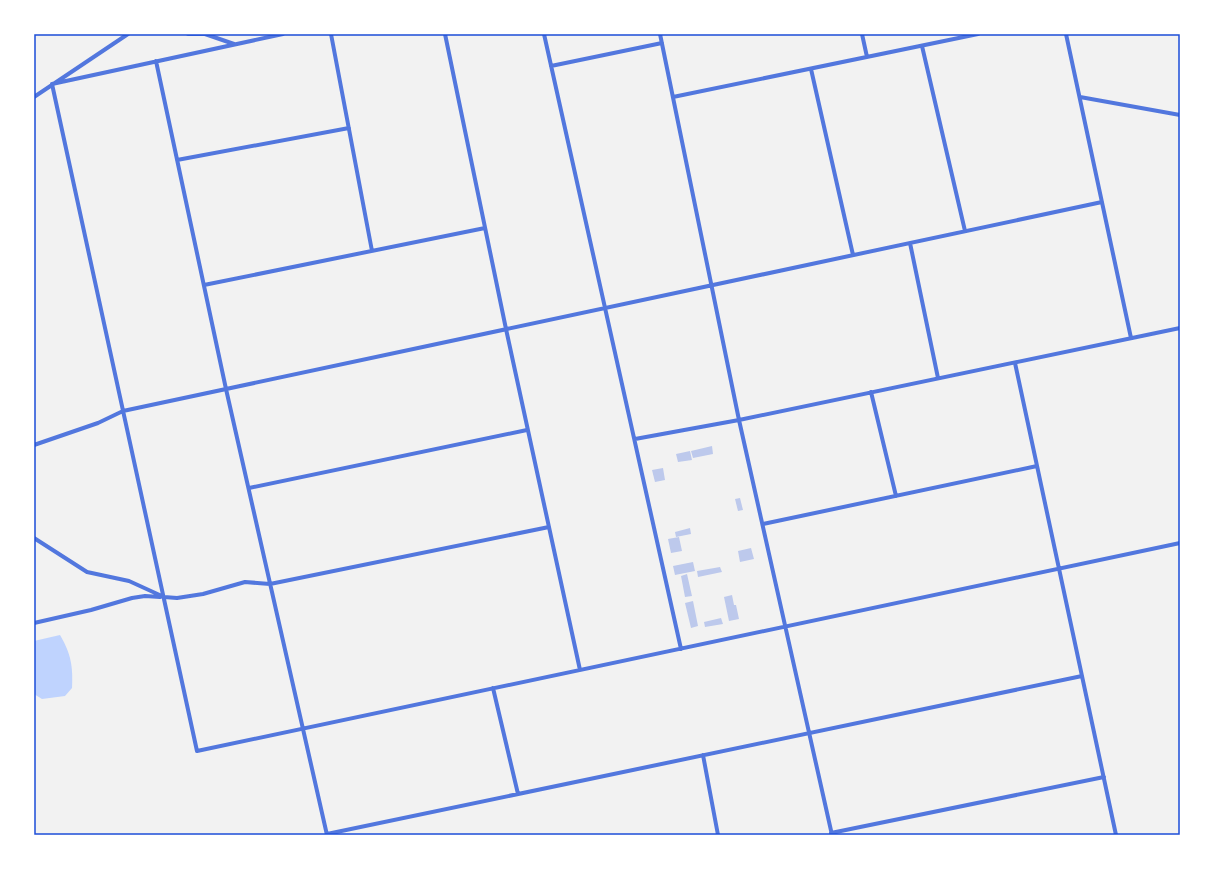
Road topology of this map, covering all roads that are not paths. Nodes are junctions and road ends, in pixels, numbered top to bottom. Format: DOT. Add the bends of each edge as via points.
graph roads {
  1 [pos="128,34"];
  2 [pos="188,34"];
  3 [pos="283,34"];
  4 [pos="331,34"];
  5 [pos="446,34"];
  6 [pos="544,34"];
  7 [pos="660,34"];
  8 [pos="862,34"];
  9 [pos="978,34"];
  10 [pos="1066,34"];
  11 [pos="662,43"];
  12 [pos="235,44"];
  13 [pos="922,46"];
  14 [pos="867,57"];
  15 [pos="156,61"];
  16 [pos="551,66"];
  17 [pos="811,69"];
  18 [pos="52,84"];
  19 [pos="34,96"];
  20 [pos="673,97"];
  21 [pos="1080,97"];
  22 [pos="1180,114"];
  23 [pos="349,128"];
  24 [pos="177,160"];
  25 [pos="1102,202"];
  26 [pos="485,228"];
  27 [pos="965,232"];
  28 [pos="910,244"];
  29 [pos="372,251"];
  30 [pos="853,255"];
  31 [pos="204,285"];
  32 [pos="712,286"];
  33 [pos="606,308"];
  34 [pos="1180,328"];
  35 [pos="506,329"];
  36 [pos="1131,338"];
  37 [pos="1015,362"];
  38 [pos="938,378"];
  39 [pos="226,389"];
  40 [pos="871,392"];
  41 [pos="123,411"];
  42 [pos="739,420"];
  43 [pos="527,430"];
  44 [pos="634,439"];
  45 [pos="34,445"];
  46 [pos="1037,466"];
  47 [pos="249,488"];
  48 [pos="896,496"];
  49 [pos="763,524"];
  50 [pos="549,527"];
  51 [pos="34,538"];
  52 [pos="1180,543"];
  53 [pos="1059,568"];
  54 [pos="270,584"];
  55 [pos="164,597"];
  56 [pos="34,623"];
  57 [pos="786,626"];
  58 [pos="681,649"];
  59 [pos="580,670"];
  60 [pos="1082,676"];
  61 [pos="493,688"];
  62 [pos="304,729"];
  63 [pos="809,733"];
  64 [pos="703,755"];
  65 [pos="1104,776"];
  66 [pos="518,794"];
  67 [pos="832,834"];
  68 [pos="328,835"];
  69 [pos="718,835"];
  70 [pos="1116,835"];
  1 -- 18 [label="street"];
  2 -- 12 [label="street" via="205,34"];
  3 -- 12 [label="street"];
  4 -- 23 [label="street"];
  5 -- 26 [label="street"];
  6 -- 16 [label="street"];
  7 -- 11 [label="street"];
  8 -- 14 [label="street"];
  9 -- 13 [label="street"];
  10 -- 21 [label="street"];
  11 -- 16 [label="street"];
  11 -- 20 [label="street"];
  12 -- 15 [label="street"];
  13 -- 14 [label="street"];
  13 -- 27 [label="street"];
  14 -- 17 [label="street"];
  15 -- 18 [label="street"];
  15 -- 24 [label="street"];
  16 -- 33 [label="street"];
  17 -- 20 [label="street"];
  17 -- 30 [label="street"];
  18 -- 19 [label="street"];
  18 -- 41 [label="street"];
  20 -- 32 [label="street"];
  21 -- 22 [label="street"];
  21 -- 25 [label="street"];
  23 -- 24 [label="street"];
  23 -- 29 [label="street"];
  24 -- 31 [label="street"];
  25 -- 27 [label="street"];
  25 -- 36 [label="street"];
  26 -- 29 [label="street"];
  26 -- 35 [label="street"];
  27 -- 28 [label="street"];
  28 -- 30 [label="street"];
  28 -- 38 [label="street"];
  29 -- 31 [label="street"];
  30 -- 32 [label="street"];
  31 -- 39 [label="street"];
  32 -- 33 [label="street"];
  32 -- 42 [label="street"];
  33 -- 35 [label="street"];
  33 -- 44 [label="street"];
  34 -- 36 [label="street"];
  35 -- 39 [label="street"];
  35 -- 43 [label="street"];
  36 -- 37 [label="street"];
  37 -- 38 [label="street"];
  37 -- 46 [label="street"];
  38 -- 40 [label="street"];
  39 -- 41 [label="street"];
  39 -- 47 [label="street"];
  40 -- 42 [label="street"];
  40 -- 48 [label="street"];
  41 -- 45 [label="street" via="98,423"];
  41 -- 55 [label="street"];
  42 -- 44 [label="street"];
  42 -- 49 [label="street"];
  43 -- 47 [label="street"];
  43 -- 50 [label="street"];
  44 -- 58 [label="street"];
  46 -- 48 [label="street"];
  46 -- 53 [label="street"];
  47 -- 54 [label="street"];
  48 -- 49 [label="street"];
  49 -- 57 [label="street"];
  50 -- 54 [label="street"];
  50 -- 59 [label="street"];
  51 -- 55 [label="street" via="87,572 129,581"];
  52 -- 53 [label="street"];
  53 -- 57 [label="street"];
  53 -- 60 [label="street"];
  54 -- 55 [label="street" via="245,582 190,596"];
  54 -- 62 [label="street"];
  55 -- 56 [label="street" via="132,598"];
  55 -- 62 [label="street" via="197,751"];
  57 -- 58 [label="street"];
  57 -- 63 [label="street"];
  58 -- 59 [label="street"];
  59 -- 61 [label="street"];
  60 -- 63 [label="street"];
  60 -- 65 [label="street"];
  61 -- 62 [label="street"];
  61 -- 66 [label="street"];
  62 -- 68 [label="street"];
  63 -- 64 [label="street"];
  63 -- 67 [label="street"];
  64 -- 66 [label="street"];
  64 -- 69 [label="street"];
  65 -- 67 [label="street"];
  65 -- 70 [label="street"];
  66 -- 68 [label="street"];
}
